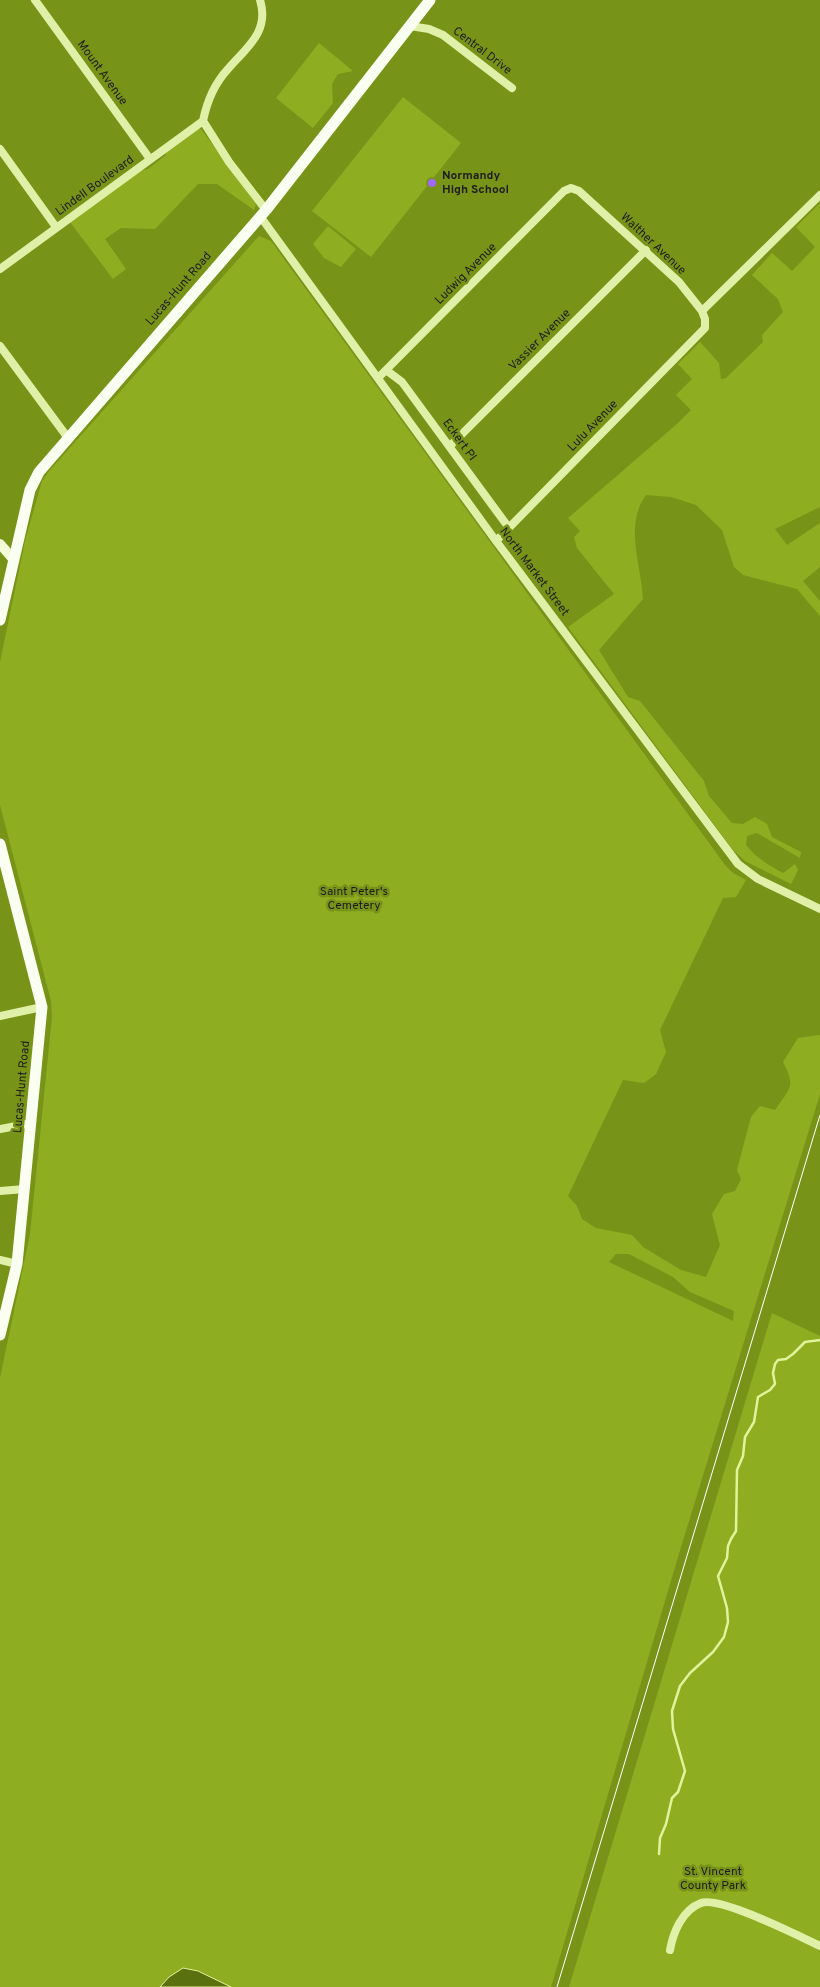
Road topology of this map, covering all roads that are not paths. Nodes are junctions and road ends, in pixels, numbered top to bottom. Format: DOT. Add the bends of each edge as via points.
graph roads {
  1 [pos="35,0"];
  2 [pos="260,0"];
  3 [pos="430,0"];
  4 [pos="410,26"];
  5 [pos="512,88"];
  6 [pos="203,121"];
  7 [pos="0,149"];
  8 [pos="150,159"];
  9 [pos="571,188"];
  10 [pos="820,195"];
  11 [pos="263,213"];
  12 [pos="56,227"];
  13 [pos="646,250"];
  14 [pos="0,269"];
  15 [pos="702,311"];
  16 [pos="705,328"];
  17 [pos="0,346"];
  18 [pos="386,370"];
  19 [pos="378,378"];
  20 [pos="68,438"];
  21 [pos="450,446"];
  22 [pos="509,528"];
  23 [pos="496,540"];
  24 [pos="0,544"];
  25 [pos="14,560"];
  26 [pos="0,620"];
  27 [pos="0,844"];
  28 [pos="820,909"];
  29 [pos="42,1007"];
  30 [pos="0,1016"];
  31 [pos="32,1123"];
  32 [pos="0,1130"];
  33 [pos="24,1190"];
  34 [pos="0,1191"];
  35 [pos="0,1260"];
  36 [pos="17,1264"];
  37 [pos="3,1311"];
  38 [pos="0,1335"];
  39 [pos="820,1946"];
  40 [pos="670,1950"];
  1 -- 8 [label="street, Mount Avenue"];
  2 -- 6 [label="street" via="263,10 261,26 244,53 217,84 207,101"];
  3 -- 4 [label="main road, Lucas-Hunt Road"];
  4 -- 5 [label="street, Central Drive" via="443,35"];
  4 -- 11 [label="main road, Lucas-Hunt Road"];
  6 -- 8 [label="street, Lindell Boulevard"];
  6 -- 11 [label="street, North Market Street"];
  7 -- 12 [label="street"];
  8 -- 12 [label="street, Lindell Boulevard"];
  9 -- 13 [label="street, Walther Avenue" via="579,191"];
  9 -- 18 [label="street, Ludwig Avenue" via="564,191"];
  10 -- 15 [label="street"];
  11 -- 19 [label="street, North Market Street"];
  11 -- 20 [label="main road, Lucas-Hunt Road"];
  12 -- 14 [label="street, Lindell Boulevard"];
  13 -- 15 [label="street, Walther Avenue" via="679,282"];
  13 -- 21 [label="street, Vassier Avenue"];
  15 -- 16 [label="street, Walther Avenue"];
  16 -- 22 [label="street, Lulu Avenue"];
  17 -- 20 [label="street"];
  18 -- 19 [label="street, Ludwig Avenue"];
  18 -- 21 [label="street, Eckert Pl" via="402,382"];
  19 -- 23 [label="street, North Market Street"];
  20 -- 25 [label="main road, Lucas-Hunt Road" via="33,482"];
  21 -- 22 [label="street, Eckert Pl"];
  22 -- 23 [label="street, Lulu Avenue"];
  23 -- 28 [label="street, North Market Street" via="738,864 758,879"];
  24 -- 25 [label="street"];
  25 -- 26 [label="main road, Lucas-Hunt Road"];
  27 -- 29 [label="main road, Lucas-Hunt Road"];
  29 -- 30 [label="street"];
  29 -- 31 [label="main road, Lucas-Hunt Road"];
  31 -- 32 [label="street"];
  31 -- 33 [label="main road, Lucas-Hunt Road"];
  33 -- 34 [label="street"];
  33 -- 36 [label="main road, Lucas-Hunt Road"];
  35 -- 36 [label="street"];
  36 -- 37 [label="main road, Lucas-Hunt Road"];
  37 -- 38 [label="main road, Lucas-Hunt Road"];
  39 -- 40 [label="street" via="755,1916 708,1902 697,1905 683,1918"];
}
